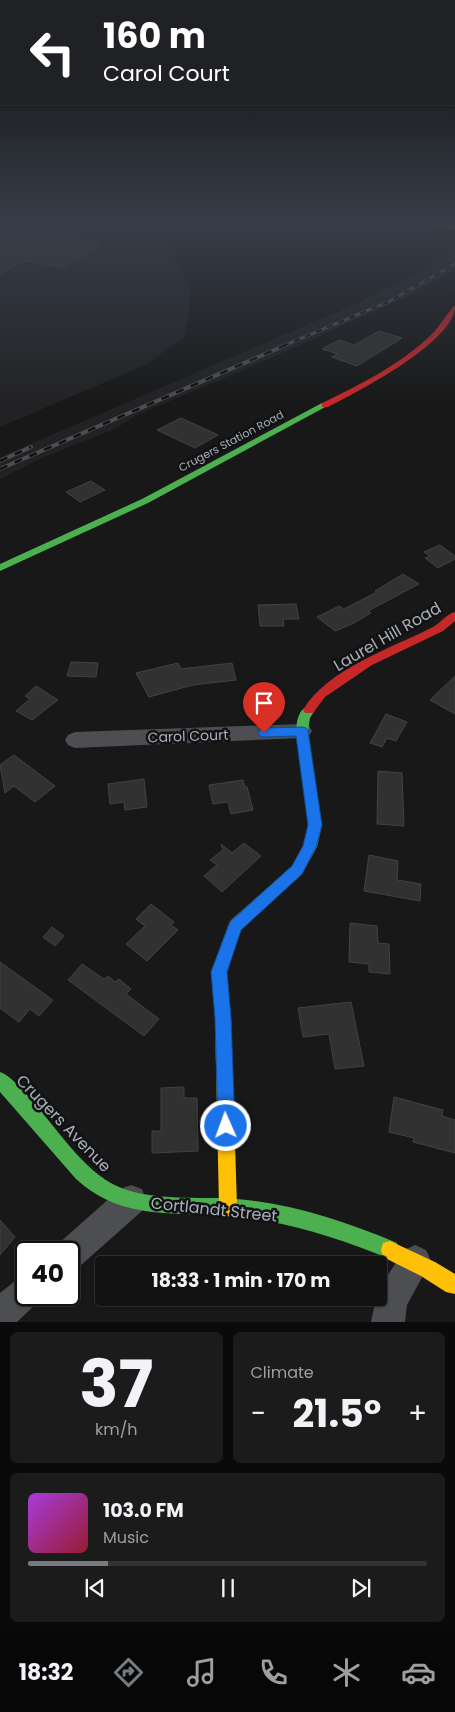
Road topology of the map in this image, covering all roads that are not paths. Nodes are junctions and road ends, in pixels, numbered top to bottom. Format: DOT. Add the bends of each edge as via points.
graph roads {
  1 [pos="455,308"];
  2 [pos="0,568"];
  3 [pos="455,615"];
  4 [pos="302,731"];
  5 [pos="75,740"];
  6 [pos="0,1080"];
  7 [pos="131,1200"];
  8 [pos="228,1207"];
  9 [pos="80,1245"];
  10 [pos="415,1261"];
  11 [pos="454,1285"];
  12 [pos="15,1301"];
  13 [pos="0,1314"];
  14 [pos="388,1322"];
  1 -- 2 [label="street, Crugers Station Road" via="434,334 382,373 200,473"];
  3 -- 4 [label="street, Laurel Hill Road" via="439,628 368,662 320,694 304,717"];
  4 -- 5 [label="street, Carol Court"];
  4 -- 8 [label="street, Laurel Hill Road" via="315,825 310,847 297,870 235,926 219,972"];
  6 -- 7 [label="street, Crugers Avenue" via="94,1181"];
  7 -- 8 [label="street, Cortlandt Street"];
  7 -- 9 [label="street, Cortlandt Street"];
  8 -- 10 [label="street, Cortlandt Street" via="328,1227"];
  10 -- 11 [label="street, Cortlandt Street"];
  10 -- 14 [label="street" via="391,1301"];
  12 -- 13 [label="street"];
}
